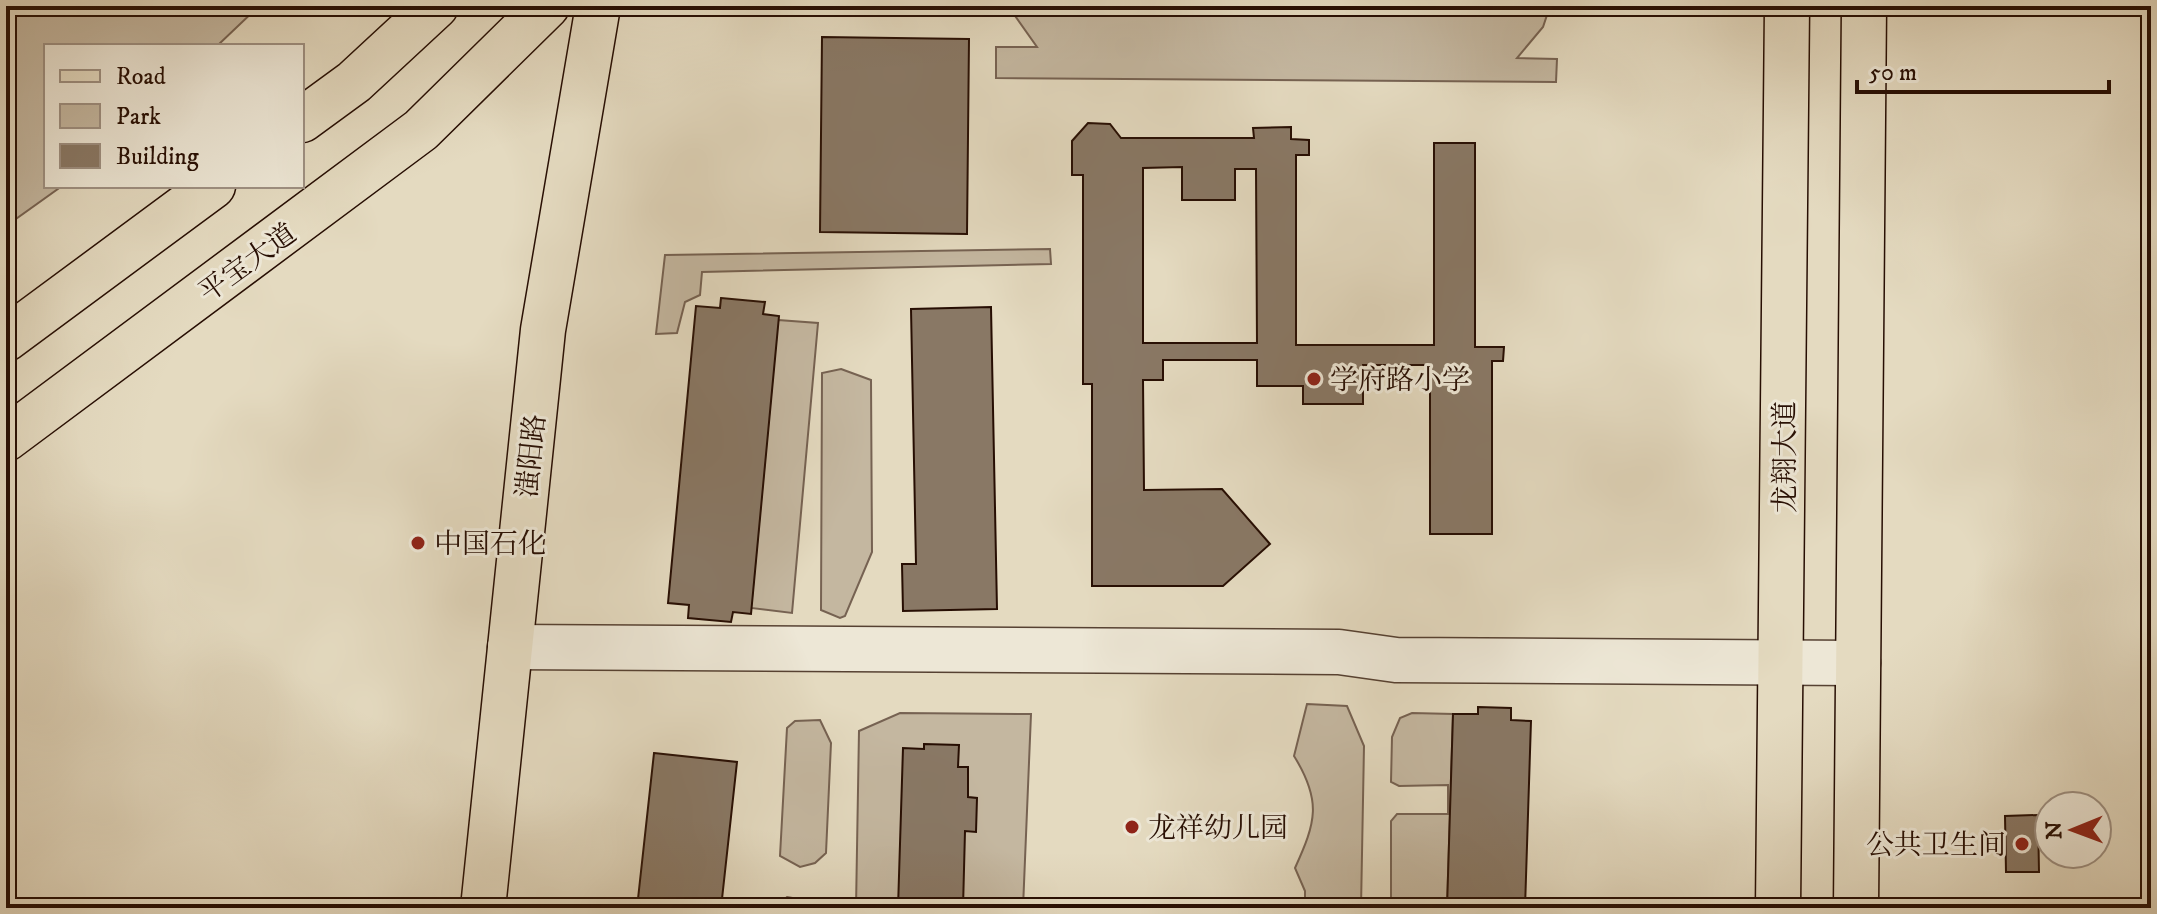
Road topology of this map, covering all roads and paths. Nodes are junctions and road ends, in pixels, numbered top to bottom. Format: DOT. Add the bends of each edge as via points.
graph roads {
  1 [pos="547,6"];
  2 [pos="598,6"];
  3 [pos="1787,6"];
  4 [pos="1864,6"];
  5 [pos="434,7"];
  6 [pos="304,119"];
  7 [pos="210,188"];
  8 [pos="6,339"];
  9 [pos="6,439"];
  10 [pos="510,647"];
  11 [pos="1858,663"];
  12 [pos="1782,664"];
  13 [pos="483,908"];
  14 [pos="1778,908"];
  15 [pos="1856,908"];
  1 -- 9 [label="main road, 平宝大道" via="421,130"];
  2 -- 10 [label="main road, 滍阳路" via="543,330"];
  3 -- 12 [label="main road, 龙翔大道"];
  4 -- 11 [label="main road"];
  5 -- 6 [label="main road" via="354,82"];
  7 -- 8 [label="main road"];
  10 -- 12 [label="street" via="1339,652 1396,660"];
  10 -- 13 [label="main road, 滍阳路"];
  11 -- 12 [label="street"];
  11 -- 15 [label="main road"];
  12 -- 14 [label="main road, 龙翔大道"];
}
